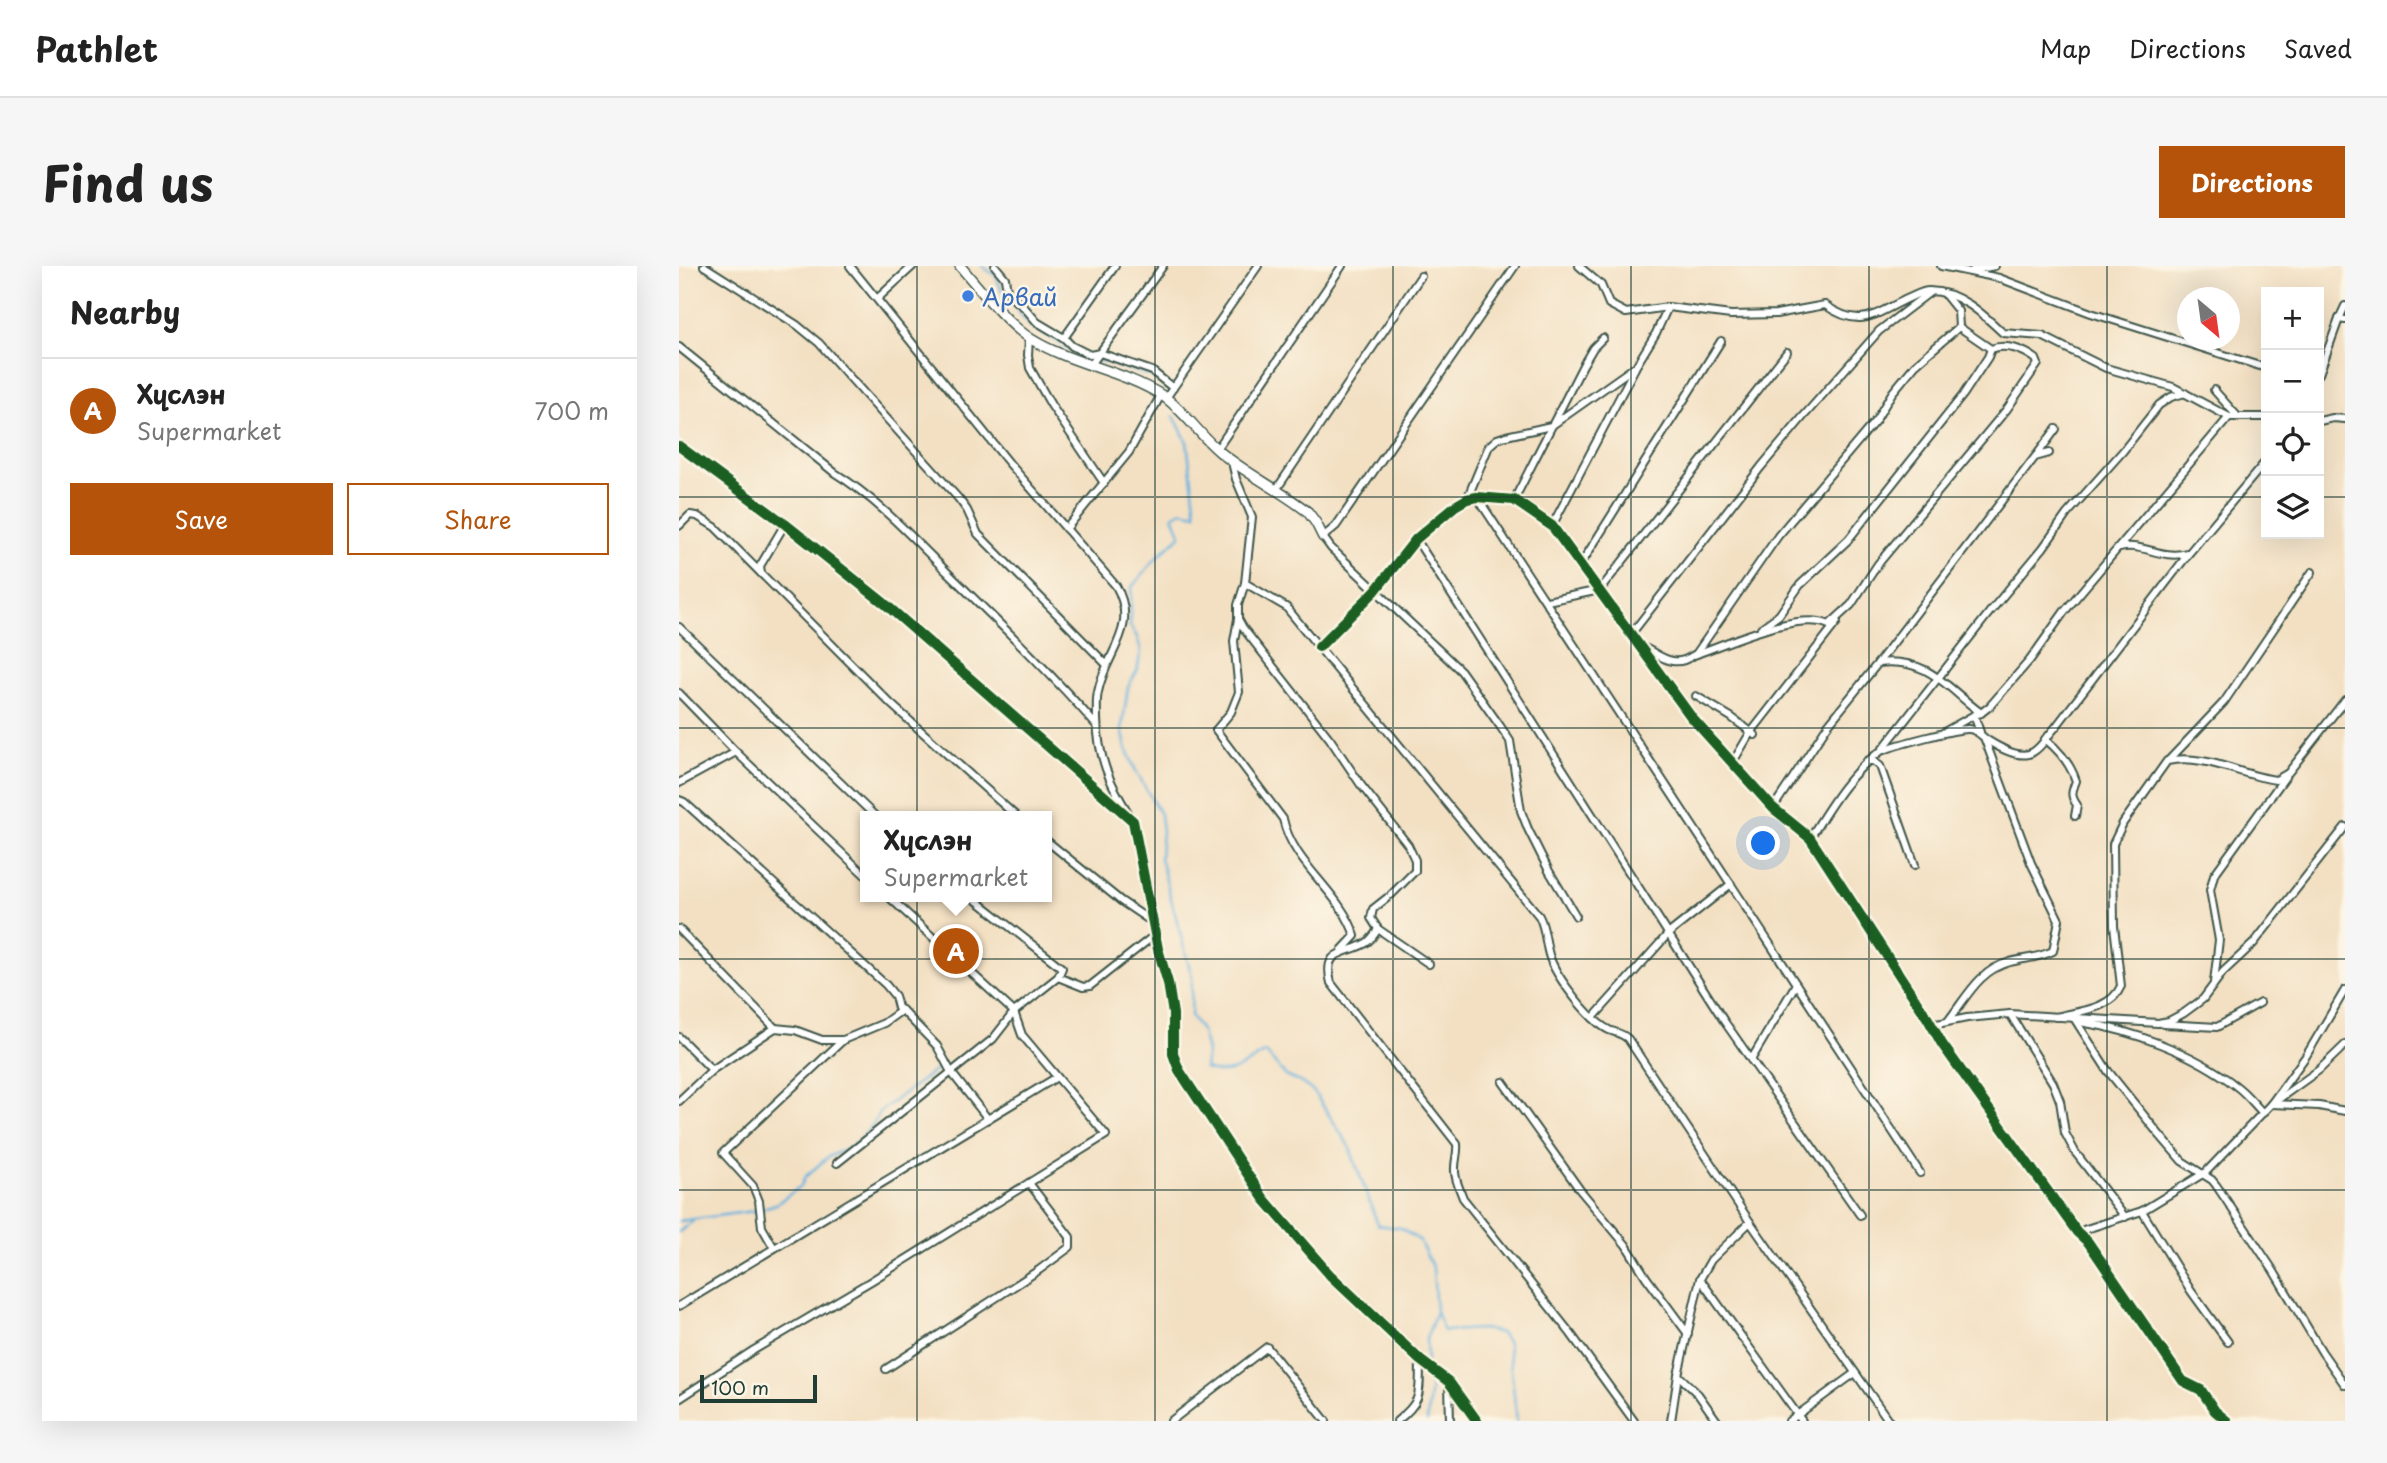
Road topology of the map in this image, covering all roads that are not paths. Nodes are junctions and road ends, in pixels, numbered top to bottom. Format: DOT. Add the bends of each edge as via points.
graph roads {
  1 [pos="704,266"];
  2 [pos="850,266"];
  3 [pos="913,266"];
  4 [pos="960,266"];
  5 [pos="995,266"];
  6 [pos="1115,266"];
  7 [pos="1163,266"];
  8 [pos="1258,266"];
  9 [pos="1342,266"];
  10 [pos="1515,266"];
  11 [pos="1579,266"];
  12 [pos="1941,266"];
  13 [pos="1996,266"];
  14 [pos="1968,272"];
  15 [pos="1421,276"];
  16 [pos="1931,291"];
  17 [pos="1944,293"];
  18 [pos="878,298"];
  19 [pos="2345,306"];
  20 [pos="1668,307"];
  21 [pos="2342,320"];
  22 [pos="1959,327"];
  23 [pos="1030,338"];
  24 [pos="1064,338"];
  25 [pos="1603,338"];
  26 [pos="1721,341"];
  27 [pos="679,348"];
  28 [pos="1991,349"];
  29 [pos="1787,352"];
  30 [pos="1100,353"];
  31 [pos="2324,362"];
  32 [pos="1090,366"];
  33 [pos="1636,366"];
  34 [pos="2261,366"];
  35 [pos="1173,388"];
  36 [pos="2214,390"];
  37 [pos="2185,393"];
  38 [pos="1163,397"];
  39 [pos="2229,417"];
  40 [pos="2238,417"];
  41 [pos="2261,417"];
  42 [pos="2345,419"];
  43 [pos="2324,420"];
  44 [pos="1551,426"];
  45 [pos="2056,429"];
  46 [pos="679,446"];
  47 [pos="1217,449"];
  48 [pos="2049,453"];
  49 [pos="2035,457"];
  50 [pos="1232,462"];
  51 [pos="2261,467"];
  52 [pos="1104,484"];
  53 [pos="1276,490"];
  54 [pos="1478,497"];
  55 [pos="1467,499"];
  56 [pos="1514,500"];
  57 [pos="785,524"];
  58 [pos="679,526"];
  59 [pos="1552,526"];
  60 [pos="1066,529"];
  61 [pos="1323,537"];
  62 [pos="1416,540"];
  63 [pos="2119,548"];
  64 [pos="2189,553"];
  65 [pos="1581,564"];
  66 [pos="2312,572"];
  67 [pos="761,573"];
  68 [pos="1245,583"];
  69 [pos="1600,590"];
  70 [pos="1375,591"];
  71 [pos="1547,601"];
  72 [pos="1842,615"];
  73 [pos="1238,619"];
  74 [pos="679,627"];
  75 [pos="1632,633"];
  76 [pos="1750,634"];
  77 [pos="1319,646"];
  78 [pos="1641,646"];
  79 [pos="1694,655"];
  80 [pos="1878,663"];
  81 [pos="1106,664"];
  82 [pos="1939,677"];
  83 [pos="679,693"];
  84 [pos="1696,696"];
  85 [pos="2345,700"];
  86 [pos="2339,708"];
  87 [pos="1982,713"];
  88 [pos="1973,715"];
  89 [pos="2345,716"];
  90 [pos="1097,726"];
  91 [pos="1753,734"];
  92 [pos="1982,735"];
  93 [pos="1938,736"];
  94 [pos="2045,739"];
  95 [pos="1881,751"];
  96 [pos="736,752"];
  97 [pos="1867,761"];
  98 [pos="2167,761"];
  99 [pos="1733,762"];
  100 [pos="2288,773"];
  101 [pos="679,783"];
  102 [pos="679,800"];
  103 [pos="1773,808"];
  104 [pos="870,811"];
  105 [pos="1010,811"];
  106 [pos="2075,816"];
  107 [pos="1133,821"];
  108 [pos="2345,827"];
  109 [pos="1810,838"];
  110 [pos="1052,845"];
  111 [pos="1915,865"];
  112 [pos="860,870"];
  113 [pos="1731,884"];
  114 [pos="894,902"];
  115 [pos="978,902"];
  116 [pos="1576,916"];
  117 [pos="1155,924"];
  118 [pos="679,929"];
  119 [pos="1378,929"];
  120 [pos="1156,934"];
  121 [pos="1668,934"];
  122 [pos="1341,951"];
  123 [pos="1429,964"];
  124 [pos="1058,976"];
  125 [pos="2214,982"];
  126 [pos="1796,984"];
  127 [pos="2345,990"];
  128 [pos="2260,1003"];
  129 [pos="902,1010"];
  130 [pos="1014,1012"];
  131 [pos="2010,1014"];
  132 [pos="2056,1017"];
  133 [pos="1593,1018"];
  134 [pos="1928,1019"];
  135 [pos="2075,1020"];
  136 [pos="1948,1023"];
  137 [pos="2158,1023"];
  138 [pos="775,1028"];
  139 [pos="679,1037"];
  140 [pos="843,1040"];
  141 [pos="2345,1045"];
  142 [pos="1751,1060"];
  143 [pos="712,1070"];
  144 [pos="951,1072"];
  145 [pos="1057,1077"];
  146 [pos="1503,1082"];
  147 [pos="679,1101"];
  148 [pos="2271,1104"];
  149 [pos="2345,1111"];
  150 [pos="2263,1113"];
  151 [pos="988,1119"];
  152 [pos="837,1163"];
  153 [pos="1920,1173"];
  154 [pos="2203,1174"];
  155 [pos="1029,1183"];
  156 [pos="2142,1211"];
  157 [pos="1860,1215"];
  158 [pos="2125,1217"];
  159 [pos="1750,1222"];
  160 [pos="2077,1232"];
  161 [pos="775,1248"];
  162 [pos="1700,1279"];
  163 [pos="679,1307"];
  164 [pos="1688,1334"];
  165 [pos="2228,1342"];
  166 [pos="1420,1360"];
  167 [pos="886,1369"];
  168 [pos="1855,1373"];
  169 [pos="1678,1376"];
  170 [pos="1448,1382"];
  171 [pos="2345,1385"];
  172 [pos="679,1399"];
  173 [pos="1799,1418"];
  174 [pos="1171,1421"];
  175 [pos="1326,1421"];
  176 [pos="1397,1421"];
  177 [pos="1450,1421"];
  178 [pos="1477,1421"];
  179 [pos="1634,1421"];
  180 [pos="1671,1421"];
  181 [pos="1717,1421"];
  182 [pos="1789,1421"];
  183 [pos="1889,1421"];
  184 [pos="2227,1421"];
  1 -- 81 [label="street" via="797,324 818,343 958,498 978,534"];
  2 -- 18 [label="street"];
  3 -- 18 [label="street"];
  4 -- 23 [label="street"];
  5 -- 24 [label="street" via="1011,297 1037,322"];
  6 -- 24 [label="street"];
  7 -- 30 [label="street"];
  8 -- 35 [label="street"];
  9 -- 47 [label="street"];
  10 -- 61 [label="street" via="1336,526"];
  11 -- 20 [label="street" via="1601,285 1615,309 1626,313"];
  12 -- 14 [label="street"];
  13 -- 14 [label="street"];
  14 -- 34 [label="street" via="2006,280 2091,313"];
  15 -- 53 [label="street"];
  16 -- 17 [label="street"];
  16 -- 20 [label="street" via="1857,320 1825,305 1776,314 1731,315"];
  16 -- 75 [label="street" via="1879,331 1761,467"];
  17 -- 22 [label="street" via="1958,312"];
  17 -- 37 [label="street" via="1986,315 2003,332 2042,336 2106,368"];
  18 -- 60 [label="street"];
  19 -- 21 [label="street"];
  20 -- 33 [label="street"];
  21 -- 31 [label="street"];
  22 -- 28 [label="street"];
  22 -- 79 [label="street" via="1915,365 1892,393 1876,420 1778,536"];
  23 -- 32 [label="street"];
  23 -- 52 [label="street" via="1030,368"];
  24 -- 30 [label="street" via="1090,355"];
  25 -- 44 [label="street" via="1593,348"];
  26 -- 65 [label="street"];
  27 -- 90 [label="street" via="900,525"];
  28 -- 72 [label="street" via="2001,345 2026,352 2038,364 2007,410 1878,564"];
  28 -- 76 [label="street" via="1963,395 1848,540 1800,585 1779,615"];
  29 -- 69 [label="street"];
  30 -- 32 [label="street"];
  30 -- 35 [label="street" via="1152,371"];
  32 -- 38 [label="street" via="1132,380"];
  33 -- 44 [label="street"];
  33 -- 59 [label="street"];
  35 -- 38 [label="street"];
  36 -- 40 [label="street"];
  37 -- 39 [label="street"];
  37 -- 82 [label="street" via="2159,405"];
  38 -- 47 [label="street"];
  38 -- 52 [label="street"];
  39 -- 40 [label="street"];
  39 -- 63 [label="street"];
  40 -- 41 [label="street"];
  42 -- 43 [label="street"];
  44 -- 55 [label="street" via="1497,439 1489,446"];
  44 -- 56 [label="street"];
  45 -- 49 [label="street"];
  46 -- 57 [label="street"];
  47 -- 50 [label="street"];
  48 -- 49 [label="street"];
  49 -- 80 [label="street"];
  50 -- 53 [label="street"];
  50 -- 68 [label="street" via="1252,517"];
  51 -- 64 [label="street"];
  52 -- 60 [label="street"];
  53 -- 61 [label="street" via="1308,512"];
  54 -- 55 [label="street"];
  54 -- 56 [label="street"];
  54 -- 71 [label="street"];
  55 -- 62 [label="street"];
  56 -- 59 [label="street"];
  57 -- 67 [label="street" via="760,566"];
  57 -- 107 [label="street" via="884,603"];
  58 -- 67 [label="street" via="690,515 697,516 715,527"];
  59 -- 65 [label="street"];
  60 -- 81 [label="street" via="1122,597 1123,626 1118,646"];
  61 -- 70 [label="street"];
  62 -- 70 [label="street"];
  62 -- 121 [label="street"];
  63 -- 64 [label="street" via="2129,545 2176,556"];
  63 -- 87 [label="street"];
  64 -- 94 [label="street"];
  65 -- 69 [label="street"];
  66 -- 98 [label="street" via="2224,702"];
  67 -- 105 [label="street" via="891,704"];
  68 -- 73 [label="street"];
  68 -- 77 [label="street" via="1286,607"];
  69 -- 71 [label="street"];
  69 -- 75 [label="street"];
  70 -- 77 [label="street"];
  70 -- 116 [label="street" via="1461,671 1510,741 1521,811"];
  71 -- 113 [label="street"];
  72 -- 76 [label="street" via="1829,625 1821,621 1796,623"];
  72 -- 91 [label="street"];
  73 -- 119 [label="street" via="1415,860 1415,870 1373,909 1371,918"];
  73 -- 122 [label="street" via="1234,641 1240,692 1216,730 1349,918 1355,936"];
  74 -- 104 [label="street"];
  75 -- 78 [label="street"];
  76 -- 79 [label="street"];
  77 -- 133 [label="street" via="1539,916 1556,971"];
  78 -- 79 [label="street" via="1671,662"];
  78 -- 99 [label="street" via="1692,718"];
  80 -- 82 [label="street" via="1898,660"];
  80 -- 103 [label="street" via="1828,724"];
  81 -- 90 [label="street" via="1097,695"];
  82 -- 87 [label="street"];
  82 -- 95 [label="street"];
  83 -- 96 [label="street"];
  84 -- 91 [label="street"];
  85 -- 86 [label="street"];
  86 -- 89 [label="street"];
  86 -- 100 [label="street"];
  87 -- 88 [label="street"];
  88 -- 92 [label="street"];
  88 -- 93 [label="street"];
  90 -- 107 [label="street" via="1104,769"];
  91 -- 99 [label="street"];
  92 -- 93 [label="street" via="1968,729"];
  92 -- 94 [label="street" via="2025,755 2037,750"];
  92 -- 136 [label="street" via="2031,863 2060,920 2053,951 1993,967"];
  93 -- 95 [label="street"];
  94 -- 106 [label="street" via="2073,771"];
  95 -- 97 [label="street"];
  96 -- 101 [label="street"];
  96 -- 112 [label="street"];
  97 -- 109 [label="street" via="1840,791"];
  97 -- 111 [label="street" via="1880,766"];
  98 -- 100 [label="street" via="2188,758 2276,780"];
  98 -- 132 [label="street" via="2113,844 2114,926 2121,986 2117,995 2101,1006"];
  99 -- 103 [label="street"];
  100 -- 125 [label="street" via="2210,884 2219,940"];
  102 -- 129 [label="street" via="886,985"];
  103 -- 109 [label="street"];
  107 -- 117 [label="street"];
  108 -- 125 [label="street" via="2254,943"];
  109 -- 134 [label="street"];
  110 -- 117 [label="street"];
  113 -- 121 [label="street"];
  113 -- 126 [label="street"];
  114 -- 130 [label="street"];
  115 -- 124 [label="street" via="1062,968"];
  117 -- 120 [label="street"];
  118 -- 138 [label="street"];
  119 -- 122 [label="street" via="1366,943"];
  119 -- 123 [label="street"];
  120 -- 124 [label="street" via="1090,986"];
  120 -- 166 [label="street" via="1179,1070 1264,1199 1330,1275"];
  121 -- 133 [label="street"];
  121 -- 142 [label="street"];
  122 -- 179 [label="street" via="1330,961 1331,983 1457,1144 1454,1168 1463,1198"];
  124 -- 130 [label="street"];
  125 -- 137 [label="street" via="2203,999 2184,1013"];
  126 -- 142 [label="street"];
  126 -- 153 [label="street"];
  127 -- 148 [label="street"];
  128 -- 137 [label="street" via="2217,1027"];
  129 -- 140 [label="street"];
  129 -- 144 [label="street" via="937,1046"];
  130 -- 144 [label="street" via="993,1039"];
  130 -- 145 [label="street" via="1022,1035"];
  131 -- 132 [label="street"];
  131 -- 136 [label="street"];
  131 -- 158 [label="street" via="2053,1083 2065,1133 2075,1152"];
  132 -- 135 [label="street"];
  133 -- 159 [label="street" via="1628,1039"];
  134 -- 136 [label="street"];
  134 -- 160 [label="street"];
  135 -- 137 [label="street"];
  135 -- 150 [label="street" via="2148,1038 2207,1067 2237,1086"];
  135 -- 154 [label="street" via="2108,1071 2158,1133 2182,1161"];
  138 -- 140 [label="street"];
  138 -- 143 [label="street"];
  139 -- 143 [label="street"];
  140 -- 161 [label="street" via="723,1153 753,1186 762,1227"];
  141 -- 148 [label="street"];
  142 -- 157 [label="street"];
  143 -- 147 [label="street"];
  144 -- 151 [label="street"];
  144 -- 152 [label="street"];
  145 -- 151 [label="street"];
  145 -- 155 [label="street" via="1106,1135"];
  146 -- 164 [label="street"];
  148 -- 149 [label="street"];
  148 -- 150 [label="street"];
  150 -- 154 [label="street"];
  151 -- 161 [label="street"];
  154 -- 156 [label="street"];
  154 -- 171 [label="street" via="2236,1214"];
  155 -- 167 [label="street" via="1070,1237 1069,1247"];
  155 -- 172 [label="street"];
  156 -- 158 [label="street"];
  156 -- 165 [label="street"];
  158 -- 160 [label="street"];
  159 -- 162 [label="street" via="1711,1260"];
  159 -- 168 [label="street"];
  160 -- 184 [label="street" via="2183,1381 2201,1390"];
  161 -- 163 [label="street"];
  162 -- 164 [label="street"];
  162 -- 173 [label="street"];
  164 -- 169 [label="street"];
  166 -- 170 [label="street"];
  166 -- 176 [label="street" via="1416,1404"];
  168 -- 173 [label="street"];
  168 -- 183 [label="street"];
  169 -- 180 [label="street"];
  169 -- 181 [label="street"];
  170 -- 177 [label="street"];
  170 -- 178 [label="street"];
  173 -- 182 [label="street"];
  174 -- 175 [label="street" via="1267,1347"];
}
